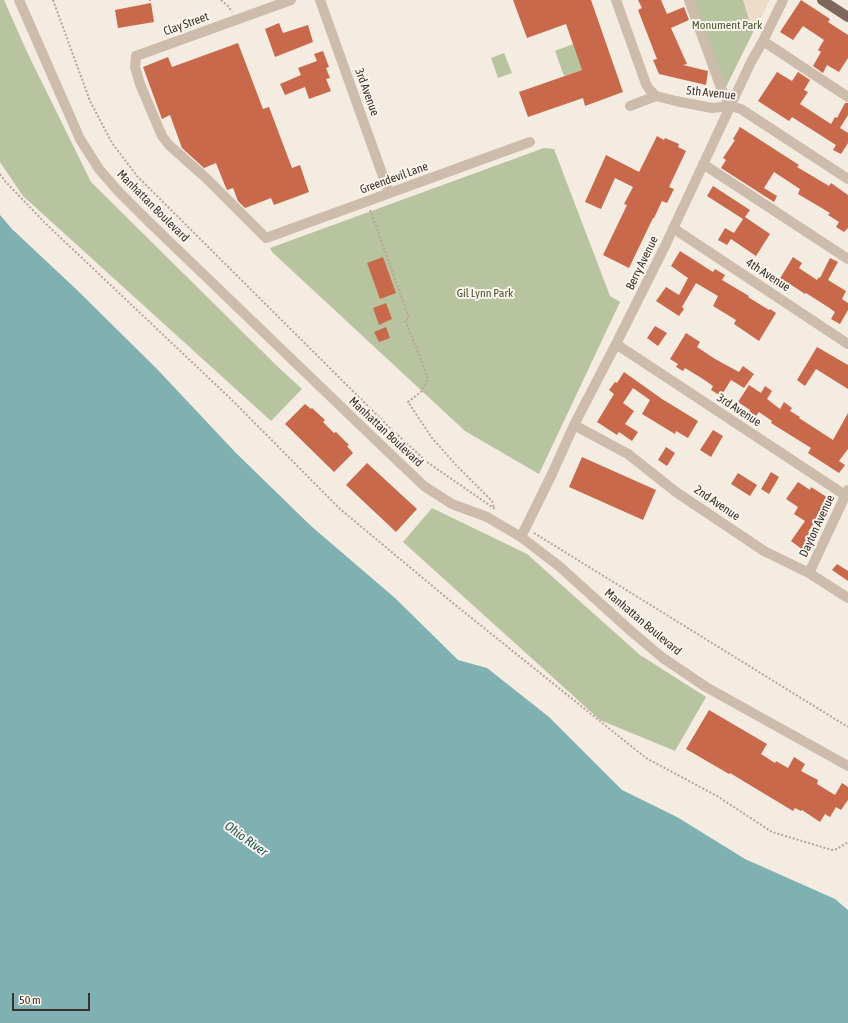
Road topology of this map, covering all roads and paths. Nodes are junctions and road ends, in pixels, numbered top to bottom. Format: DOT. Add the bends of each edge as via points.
graph roads {
  1 [pos="19,0"];
  2 [pos="53,0"];
  3 [pos="221,0"];
  4 [pos="291,0"];
  5 [pos="320,0"];
  6 [pos="616,0"];
  7 [pos="689,0"];
  8 [pos="783,0"];
  9 [pos="822,0"];
  10 [pos="848,17"];
  11 [pos="237,20"];
  12 [pos="763,41"];
  13 [pos="656,96"];
  14 [pos="848,97"];
  15 [pos="630,106"];
  16 [pos="730,106"];
  17 [pos="530,142"];
  18 [pos="703,164"];
  19 [pos="0,174"];
  20 [pos="848,179"];
  21 [pos="389,193"];
  22 [pos="366,202"];
  23 [pos="673,228"];
  24 [pos="266,238"];
  25 [pos="848,259"];
  26 [pos="616,344"];
  27 [pos="848,344"];
  28 [pos="574,425"];
  29 [pos="847,494"];
  30 [pos="495,509"];
  31 [pos="501,512"];
  32 [pos="523,532"];
  33 [pos="809,573"];
  34 [pos="848,598"];
  35 [pos="848,727"];
  36 [pos="848,766"];
  37 [pos="848,842"];
  1 -- 32 [label="street, Manhattan Boulevard" via="80,139 99,169 118,191 424,486 452,504"];
  2 -- 30 [label="path" via="90,101 112,143 137,176 389,427 427,462"];
  3 -- 11 [label="path"];
  4 -- 11 [label="street, Clay Street"];
  5 -- 21 [label="street, 3rd Avenue"];
  6 -- 13 [label="street" via="646,84"];
  7 -- 16 [label="street"];
  8 -- 12 [label="street, Berry Avenue"];
  9 -- 10 [label="main road"];
  11 -- 24 [label="street, Clay Street" via="136,56 135,67 162,136"];
  12 -- 14 [label="street"];
  12 -- 16 [label="street, Berry Avenue"];
  13 -- 15 [label="street"];
  13 -- 16 [label="street, 5th Avenue" via="712,108"];
  16 -- 18 [label="street, Berry Avenue"];
  16 -- 20 [label="street, 5th Avenue" via="741,110"];
  17 -- 21 [label="street, Greendevil Lane"];
  18 -- 23 [label="street, Berry Avenue"];
  18 -- 25 [label="street"];
  19 -- 37 [label="path" via="46,224 231,399 340,509 646,758 717,796 772,832 832,850"];
  21 -- 22 [label="street, Greendevil Lane"];
  22 -- 24 [label="street, Greendevil Lane"];
  22 -- 30 [label="path" via="409,318 405,320 428,378 422,391 408,402 432,438 492,501"];
  23 -- 26 [label="street, Berry Avenue"];
  23 -- 27 [label="street, 4th Avenue"];
  26 -- 28 [label="street, Berry Avenue"];
  26 -- 29 [label="street, 3rd Avenue"];
  28 -- 32 [label="street, Berry Avenue"];
  28 -- 33 [label="street, 2nd Avenue" via="628,454 676,492 764,551"];
  29 -- 33 [label="street, Dayton Avenue"];
  30 -- 31 [label="path"];
  32 -- 35 [label="path"];
  32 -- 36 [label="street, Manhattan Boulevard" via="663,658 706,687"];
  33 -- 34 [label="street, 2nd Avenue"];
}
